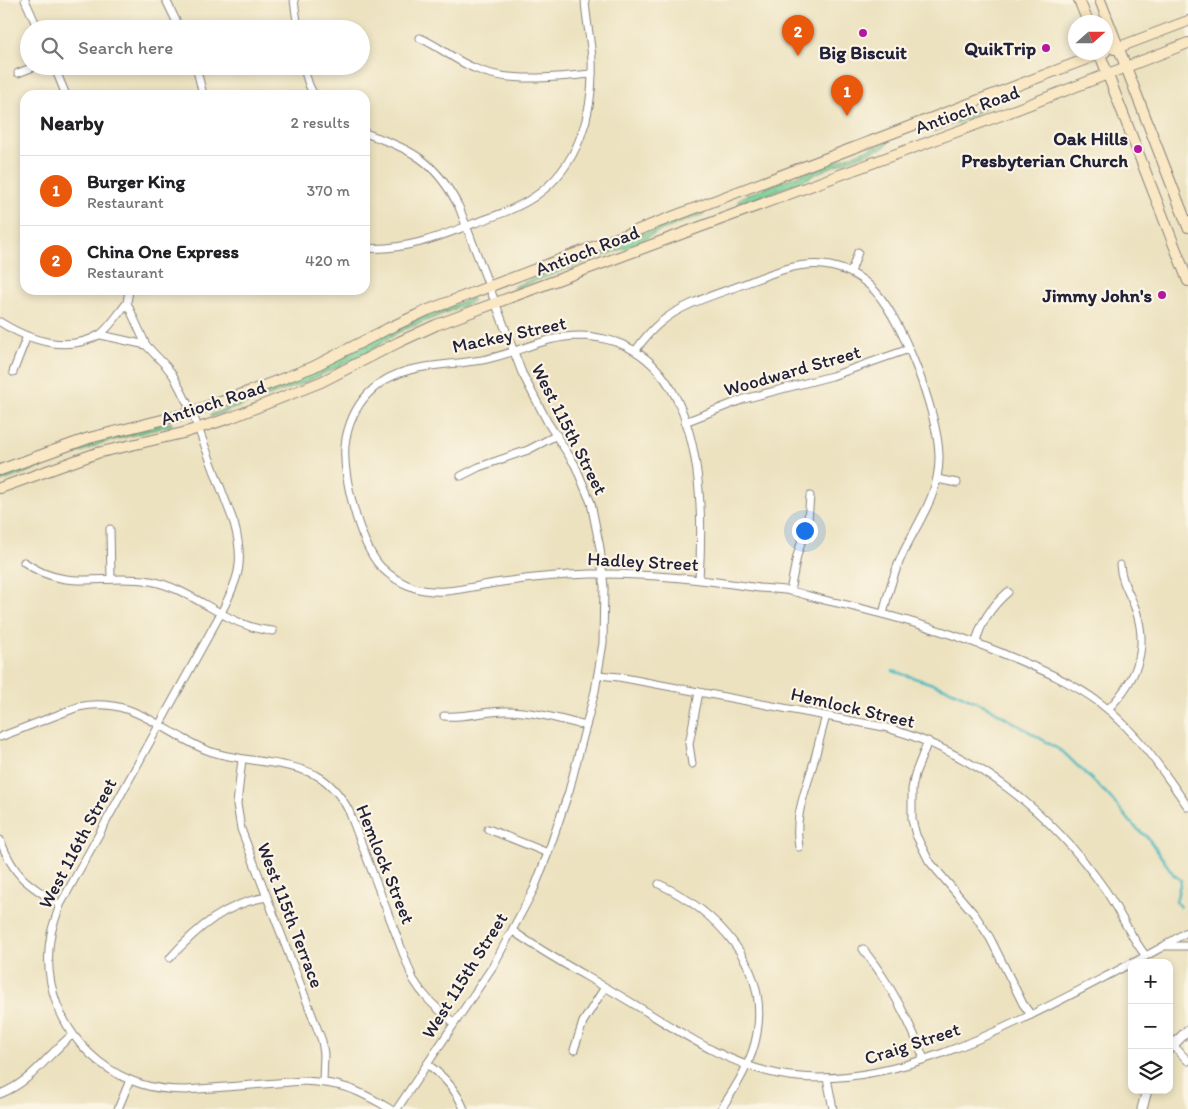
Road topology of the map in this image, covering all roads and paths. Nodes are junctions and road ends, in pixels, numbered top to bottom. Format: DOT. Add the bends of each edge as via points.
graph roads {
  1 [pos="25,0"];
  2 [pos="166,0"];
  3 [pos="294,0"];
  4 [pos="585,0"];
  5 [pos="1079,0"];
  6 [pos="1100,0"];
  7 [pos="1085,15"];
  8 [pos="34,20"];
  9 [pos="176,20"];
  10 [pos="297,20"];
  11 [pos="1188,21"];
  12 [pos="420,38"];
  13 [pos="1188,43"];
  14 [pos="1119,47"];
  15 [pos="1113,49"];
  16 [pos="1084,60"];
  17 [pos="1104,60"];
  18 [pos="1126,67"];
  19 [pos="592,74"];
  20 [pos="1107,74"];
  21 [pos="58,75"];
  22 [pos="198,75"];
  23 [pos="306,75"];
  24 [pos="64,90"];
  25 [pos="202,90"];
  26 [pos="312,90"];
  27 [pos="370,135"];
  28 [pos="1188,226"];
  29 [pos="467,227"];
  30 [pos="370,248"];
  31 [pos="858,252"];
  32 [pos="852,272"];
  33 [pos="1188,281"];
  34 [pos="489,287"];
  35 [pos="128,295"];
  36 [pos="127,303"];
  37 [pos="495,303"];
  38 [pos="0,322"];
  39 [pos="101,335"];
  40 [pos="27,336"];
  41 [pos="146,345"];
  42 [pos="636,350"];
  43 [pos="909,350"];
  44 [pos="514,351"];
  45 [pos="12,372"];
  46 [pos="192,412"];
  47 [pos="685,422"];
  48 [pos="198,428"];
  49 [pos="557,435"];
  50 [pos="0,470"];
  51 [pos="460,476"];
  52 [pos="937,479"];
  53 [pos="957,483"];
  54 [pos="0,488"];
  55 [pos="810,496"];
  56 [pos="352,502"];
  57 [pos="110,529"];
  58 [pos="24,562"];
  59 [pos="1120,565"];
  60 [pos="603,574"];
  61 [pos="111,580"];
  62 [pos="699,580"];
  63 [pos="790,591"];
  64 [pos="1008,592"];
  65 [pos="221,612"];
  66 [pos="883,614"];
  67 [pos="273,631"];
  68 [pos="976,643"];
  69 [pos="598,675"];
  70 [pos="700,692"];
  71 [pos="1108,710"];
  72 [pos="444,716"];
  73 [pos="826,716"];
  74 [pos="159,725"];
  75 [pos="586,726"];
  76 [pos="0,737"];
  77 [pos="928,741"];
  78 [pos="242,759"];
  79 [pos="692,764"];
  80 [pos="1188,807"];
  81 [pos="488,830"];
  82 [pos="0,840"];
  83 [pos="799,847"];
  84 [pos="548,853"];
  85 [pos="659,884"];
  86 [pos="267,897"];
  87 [pos="60,905"];
  88 [pos="513,931"];
  89 [pos="1188,931"];
  90 [pos="1164,946"];
  91 [pos="1188,946"];
  92 [pos="863,949"];
  93 [pos="1146,956"];
  94 [pos="170,958"];
  95 [pos="1140,959"];
  96 [pos="1128,965"];
  97 [pos="605,987"];
  98 [pos="1031,1015"];
  99 [pos="454,1023"];
  100 [pos="1188,1030"];
  101 [pos="72,1035"];
  102 [pos="1173,1045"];
  103 [pos="1173,1049"];
  104 [pos="574,1050"];
  105 [pos="924,1059"];
  106 [pos="1188,1061"];
  107 [pos="427,1064"];
  108 [pos="746,1065"];
  109 [pos="827,1078"];
  110 [pos="130,1080"];
  111 [pos="323,1082"];
  112 [pos="0,1094"];
  113 [pos="1146,1094"];
  114 [pos="118,1109"];
  115 [pos="390,1109"];
  116 [pos="397,1109"];
  117 [pos="464,1109"];
  118 [pos="721,1109"];
  119 [pos="833,1109"];
  120 [pos="1142,1109"];
  1 -- 8 [label="street"];
  2 -- 9 [label="street"];
  3 -- 10 [label="street"];
  4 -- 19 [label="street"];
  5 -- 7 [label="main road"];
  6 -- 14 [label="main road"];
  11 -- 14 [label="main road, Antioch Road"];
  12 -- 19 [label="street" via="458,61 490,74 517,78"];
  13 -- 18 [label="main road, Antioch Road"];
  14 -- 15 [label="main road, Antioch Road"];
  14 -- 18 [label="main road"];
  16 -- 34 [label="main road, Antioch Road"];
  17 -- 20 [label="main road"];
  18 -- 20 [label="main road, Antioch Road"];
  18 -- 28 [label="main road"];
  19 -- 29 [label="street" via="586,122 579,142 561,172 549,186 517,207"];
  20 -- 33 [label="main road"];
  20 -- 37 [label="main road, Antioch Road"];
  21 -- 24 [label="street"];
  22 -- 25 [label="street"];
  23 -- 26 [label="street"];
  27 -- 29 [label="street, West 115th Street" via="408,150 431,166 451,190"];
  29 -- 30 [label="street" via="419,243"];
  29 -- 34 [label="street, West 115th Street"];
  31 -- 32 [label="street"];
  32 -- 42 [label="street" via="825,265 799,266 729,290 667,317"];
  32 -- 43 [label="street" via="879,294"];
  34 -- 37 [label="street, West 115th Street"];
  34 -- 46 [label="main road, Antioch Road" via="422,313 305,370"];
  35 -- 36 [label="street"];
  36 -- 39 [label="street"];
  36 -- 41 [label="street, West 116th Street"];
  37 -- 44 [label="street, West 115th Street"];
  37 -- 48 [label="main road, Antioch Road" via="417,333 305,389"];
  38 -- 40 [label="street"];
  39 -- 40 [label="street" via="59,344"];
  39 -- 41 [label="street"];
  40 -- 45 [label="street"];
  41 -- 46 [label="street, West 116th Street" via="170,370"];
  42 -- 44 [label="street, Mackey Street" via="611,341 576,336 540,341"];
  42 -- 47 [label="street" via="667,381"];
  43 -- 47 [label="street, Woodward Street" via="832,376 744,399"];
  43 -- 52 [label="street" via="936,427"];
  44 -- 49 [label="street, West 115th Street" via="530,390"];
  44 -- 56 [label="street, Mackey Street" via="486,359 404,371 384,380 366,395 353,415 346,438 345,464"];
  46 -- 48 [label="street, West 116th Street"];
  46 -- 50 [label="main road, Antioch Road" via="89,438"];
  47 -- 62 [label="street" via="698,477 702,533"];
  48 -- 54 [label="main road, Antioch Road" via="97,453"];
  48 -- 65 [label="street, West 116th Street" via="234,523 240,551 236,580"];
  49 -- 51 [label="street" via="528,450"];
  49 -- 60 [label="street, West 115th Street" via="592,503"];
  52 -- 53 [label="street"];
  52 -- 66 [label="street" via="929,506 894,574"];
  55 -- 63 [label="street" via="808,520"];
  56 -- 60 [label="street, Hadley Street" via="374,558 390,574 414,588 442,591 539,577"];
  57 -- 61 [label="street"];
  58 -- 61 [label="street" via="53,578"];
  59 -- 71 [label="street" via="1138,620 1140,652 1132,679"];
  60 -- 62 [label="street, Hadley Street"];
  60 -- 69 [label="street, West 115th Street" via="604,617"];
  61 -- 65 [label="street" via="151,581"];
  62 -- 63 [label="street, Hadley Street"];
  63 -- 66 [label="street, Hadley Street"];
  64 -- 68 [label="street" via="984,621"];
  65 -- 67 [label="street" via="239,623"];
  65 -- 74 [label="street, West 116th Street"];
  66 -- 68 [label="street, Hadley Street"];
  68 -- 71 [label="street, Hadley Street" via="1060,678"];
  69 -- 70 [label="street, Hemlock Street"];
  69 -- 75 [label="street, West 115th Street"];
  70 -- 73 [label="street, Hemlock Street"];
  70 -- 79 [label="street" via="689,744"];
  71 -- 80 [label="street, Hadley Street" via="1142,744"];
  72 -- 75 [label="street" via="524,711"];
  73 -- 77 [label="street, Hemlock Street" via="884,726"];
  73 -- 83 [label="street" via="799,810"];
  74 -- 76 [label="street, Hemlock Street" via="118,706 89,705"];
  74 -- 78 [label="street, Hemlock Street" via="209,751"];
  74 -- 87 [label="street, West 116th Street"];
  75 -- 84 [label="street, West 115th Street"];
  77 -- 93 [label="street, Hemlock Street" via="961,756 992,776 1050,825 1072,847 1106,892"];
  77 -- 98 [label="street" via="912,789 912,820 916,835 929,860 990,938"];
  78 -- 86 [label="street, West 115th Terrace" via="238,813"];
  78 -- 99 [label="street, Hemlock Street" via="303,770 316,775 337,792 349,811 414,978 429,1001"];
  81 -- 84 [label="street"];
  82 -- 87 [label="street" via="20,877"];
  84 -- 88 [label="street, West 115th Street"];
  85 -- 108 [label="street" via="708,915 747,963 756,987 759,1020"];
  86 -- 94 [label="street" via="248,900 206,923"];
  86 -- 111 [label="street, West 115th Terrace" via="322,1041"];
  87 -- 101 [label="street, West 116th Street" via="50,935 50,980 59,1010"];
  88 -- 97 [label="street, Craig Street"];
  88 -- 99 [label="street, West 115th Street"];
  89 -- 90 [label="street, Craig Street"];
  90 -- 91 [label="street, Craig Street"];
  90 -- 93 [label="street, Craig Street"];
  92 -- 105 [label="street" via="906,1016"];
  93 -- 95 [label="street, Craig Street"];
  96 -- 98 [label="street, Craig Street"];
  97 -- 104 [label="street" via="584,1022"];
  97 -- 108 [label="street, Craig Street" via="718,1054"];
  98 -- 105 [label="street, Craig Street"];
  99 -- 107 [label="street, West 115th Street"];
  100 -- 102 [label="street"];
  101 -- 110 [label="street, West 116th Street" via="101,1064"];
  101 -- 112 [label="street" via="28,1079"];
  103 -- 106 [label="street"];
  105 -- 109 [label="street, Craig Street" via="865,1075"];
  107 -- 116 [label="street, West 115th Street"];
  107 -- 117 [label="street" via="449,1082"];
  108 -- 109 [label="street, Craig Street" via="800,1078"];
  108 -- 118 [label="street"];
  109 -- 119 [label="street"];
  110 -- 111 [label="street, West 116th Street" via="168,1090"];
  110 -- 114 [label="street"];
  111 -- 115 [label="street, West 116th Street" via="354,1089"];
  113 -- 120 [label="street"];
}
